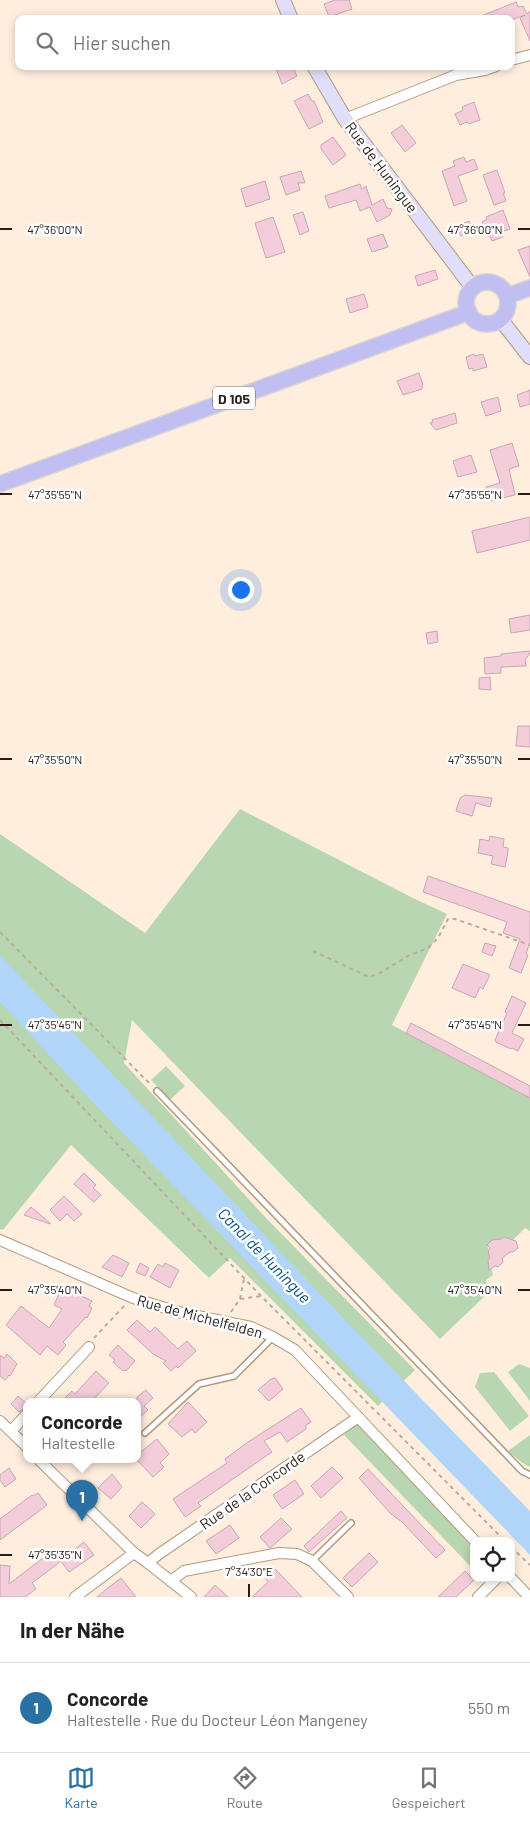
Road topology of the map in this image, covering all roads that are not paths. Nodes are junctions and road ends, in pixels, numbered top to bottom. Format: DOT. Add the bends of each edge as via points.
graph roads {
  1 [pos="283,0"];
  2 [pos="289,15"];
  3 [pos="530,55"];
  4 [pos="515,59"];
  5 [pos="316,70"];
  6 [pos="485,70"];
  7 [pos="345,119"];
  8 [pos="473,288"];
  9 [pos="530,288"];
  10 [pos="507,296"];
  11 [pos="469,312"];
  12 [pos="501,320"];
  13 [pos="530,357"];
  14 [pos="0,484"];
  15 [pos="157,1091"];
  16 [pos="0,1240"];
  17 [pos="273,1337"];
  18 [pos="89,1347"];
  19 [pos="42,1398"];
  20 [pos="23,1418"];
  21 [pos="357,1418"];
  22 [pos="0,1421"];
  23 [pos="11,1432"];
  24 [pos="145,1433"];
  25 [pos="23,1444"];
  26 [pos="43,1463"];
  27 [pos="530,1475"];
  28 [pos="351,1524"];
  29 [pos="471,1537"];
  30 [pos="134,1553"];
  31 [pos="312,1561"];
  32 [pos="148,1563"];
  33 [pos="171,1581"];
  34 [pos="493,1582"];
  35 [pos="515,1582"];
  36 [pos="75,1597"];
  37 [pos="190,1597"];
  38 [pos="348,1597"];
  39 [pos="478,1597"];
  40 [pos="529,1597"];
  1 -- 2 [label="main road"];
  3 -- 4 [label="street"];
  5 -- 7 [label="main road, Rue de Huningue"];
  6 -- 7 [label="street" via="456,75"];
  7 -- 8 [label="main road, Rue de Huningue"];
  8 -- 10 [label="main road" via="492,283 504,290"];
  8 -- 11 [label="main road" via="467,300"];
  9 -- 10 [label="main road"];
  10 -- 12 [label="main road" via="507,310"];
  11 -- 12 [label="main road" via="485,324"];
  11 -- 14 [label="main road, D 105"];
  12 -- 13 [label="main road"];
  15 -- 27 [label="lane" via="522,1471"];
  16 -- 17 [label="street, Rue de Michelfelden" via="130,1297 178,1312 251,1327"];
  17 -- 21 [label="street, Rue de Michelfelden" via="295,1350"];
  17 -- 24 [label="lane" via="234,1376 199,1384"];
  18 -- 19 [label="street"];
  20 -- 23 [label="street"];
  21 -- 29 [label="street, Rue de Michelfelden"];
  21 -- 32 [label="street, Rue de la Concorde"];
  22 -- 23 [label="street"];
  23 -- 25 [label="street"];
  26 -- 30 [label="street"];
  28 -- 31 [label="lane"];
  30 -- 32 [label="street"];
  30 -- 36 [label="street"];
  31 -- 33 [label="street" via="297,1554 279,1553 184,1571"];
  31 -- 38 [label="street"];
  32 -- 33 [label="street"];
  33 -- 37 [label="street"];
  34 -- 39 [label="street"];
  35 -- 40 [label="street"];
}
